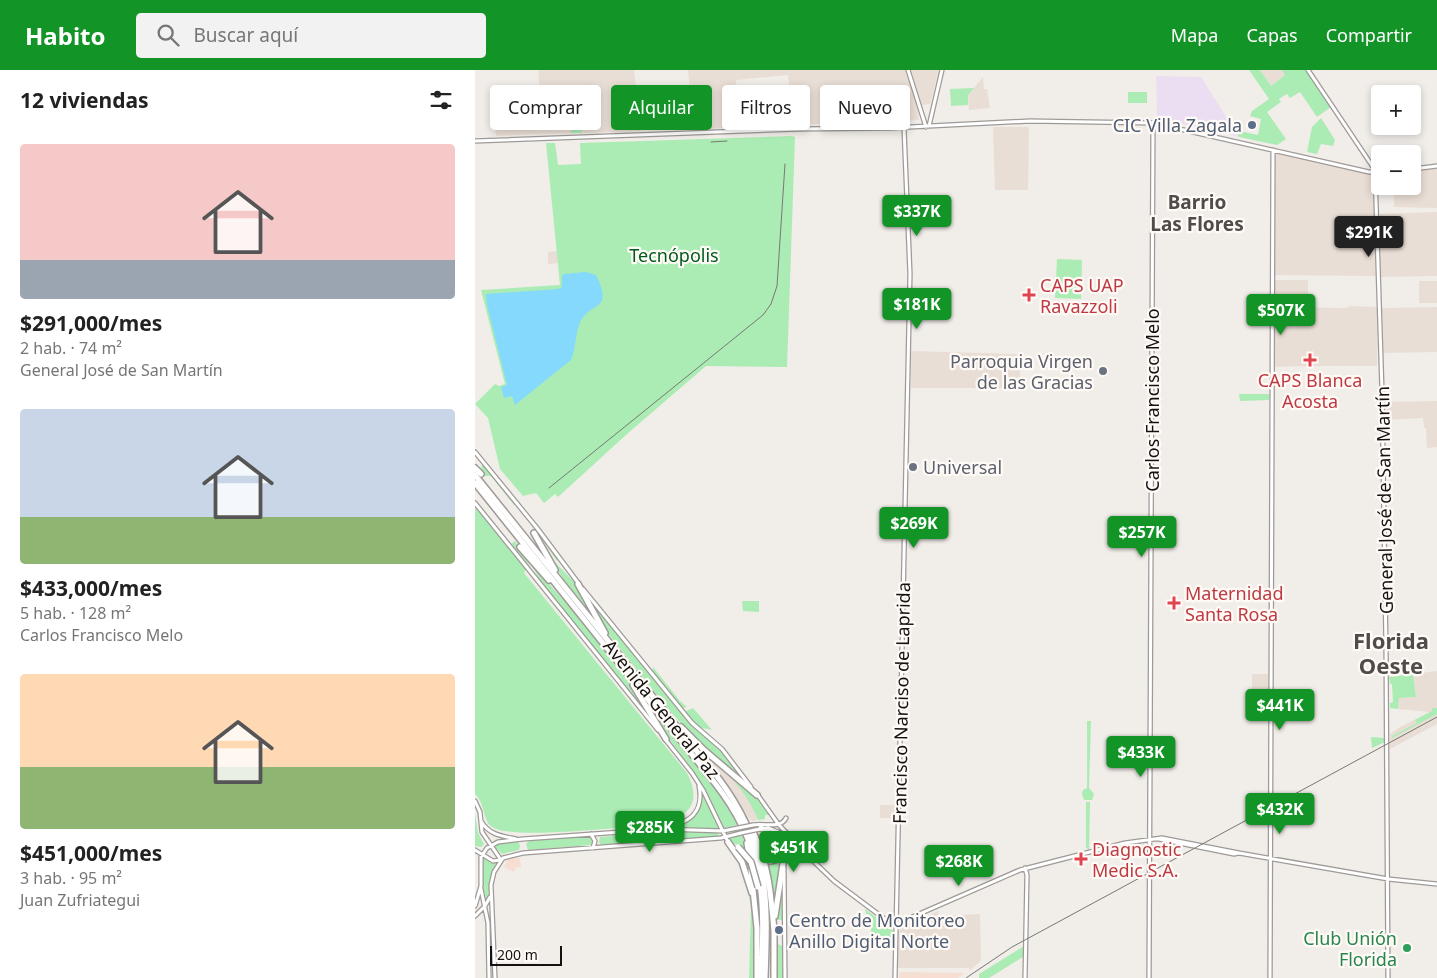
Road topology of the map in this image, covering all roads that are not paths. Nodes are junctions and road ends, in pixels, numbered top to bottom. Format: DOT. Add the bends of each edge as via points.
graph roads {
  1 [pos="908,70"];
  2 [pos="943,70"];
  3 [pos="1308,70"];
  4 [pos="1153,123"];
  5 [pos="928,126"];
  6 [pos="910,128"];
  7 [pos="820,129"];
  8 [pos="905,130"];
  9 [pos="475,141"];
  10 [pos="1273,150"];
  11 [pos="1371,163"];
  12 [pos="1437,166"];
  13 [pos="1421,167"];
  14 [pos="1371,171"];
  15 [pos="1378,195"];
  16 [pos="475,452"];
  17 [pos="475,468"];
  18 [pos="478,475"];
  19 [pos="475,483"];
  20 [pos="475,503"];
  21 [pos="534,533"];
  22 [pos="520,547"];
  23 [pos="579,584"];
  24 [pos="560,586"];
  25 [pos="616,650"];
  26 [pos="627,673"];
  27 [pos="663,710"];
  28 [pos="666,739"];
  29 [pos="698,783"];
  30 [pos="757,795"];
  31 [pos="475,801"];
  32 [pos="739,810"];
  33 [pos="786,818"];
  34 [pos="481,821"];
  35 [pos="779,825"];
  36 [pos="761,828"];
  37 [pos="665,829"];
  38 [pos="671,829"];
  39 [pos="740,830"];
  40 [pos="774,830"];
  41 [pos="723,831"];
  42 [pos="783,832"];
  43 [pos="790,833"];
  44 [pos="591,834"];
  45 [pos="786,838"];
  46 [pos="1150,838"];
  47 [pos="519,839"];
  48 [pos="727,839"];
  49 [pos="668,842"];
  50 [pos="491,845"];
  51 [pos="592,848"];
  52 [pos="475,850"];
  53 [pos="482,854"];
  54 [pos="763,854"];
  55 [pos="784,857"];
  56 [pos="809,857"];
  57 [pos="1270,858"];
  58 [pos="501,860"];
  59 [pos="1025,868"];
  60 [pos="1388,879"];
  61 [pos="1437,884"];
  62 [pos="481,886"];
  63 [pos="491,896"];
  64 [pos="755,905"];
  65 [pos="475,906"];
  66 [pos="485,906"];
  67 [pos="475,916"];
  68 [pos="896,924"];
  69 [pos="774,931"];
  70 [pos="763,946"];
  71 [pos="489,978"];
  72 [pos="495,978"];
  73 [pos="757,978"];
  74 [pos="765,978"];
  75 [pos="775,978"];
  76 [pos="785,978"];
  77 [pos="895,978"];
  78 [pos="1025,978"];
  79 [pos="1149,978"];
  80 [pos="1270,978"];
  81 [pos="1388,978"];
  1 -- 5 [label="street"];
  2 -- 5 [label="street"];
  3 -- 11 [label="street"];
  4 -- 5 [label="street" via="1030,121"];
  4 -- 10 [label="street"];
  4 -- 46 [label="street, Carlos Francisco Melo"];
  5 -- 6 [label="street"];
  7 -- 9 [label="street"];
  8 -- 68 [label="street, Francisco Narciso de Laprida" via="910,274"];
  10 -- 14 [label="street"];
  10 -- 57 [label="street"];
  12 -- 13 [label="street"];
  15 -- 60 [label="street, General José de San Martín"];
  16 -- 23 [label="street"];
  17 -- 18 [label="highway, Avenida General Paz"];
  18 -- 24 [label="highway, Avenida General Paz"];
  19 -- 24 [label="highway, Avenida General Paz"];
  20 -- 28 [label="street, Avenida General Paz"];
  21 -- 24 [label="highway"];
  22 -- 24 [label="highway" via="545,576"];
  23 -- 25 [label="highway"];
  23 -- 30 [label="street" via="692,723 722,749"];
  24 -- 25 [label="highway, Avenida General Paz"];
  24 -- 26 [label="highway, Avenida General Paz"];
  25 -- 27 [label="highway, Avenida General Paz"];
  26 -- 28 [label="highway"];
  26 -- 39 [label="highway, Avenida General Paz" via="719,789 731,806"];
  27 -- 30 [label="highway"];
  27 -- 32 [label="highway, Avenida General Paz" via="719,779"];
  28 -- 29 [label="street, Avenida General Paz"];
  29 -- 38 [label="street" via="698,809"];
  29 -- 41 [label="street, Avenida General Paz"];
  30 -- 35 [label="street"];
  31 -- 34 [label="street"];
  32 -- 54 [label="highway"];
  32 -- 74 [label="highway, Avenida General Paz" via="752,838 763,876 767,910"];
  33 -- 35 [label="street"];
  34 -- 47 [label="street" via="493,833"];
  34 -- 50 [label="street" via="482,832"];
  35 -- 39 [label="street, bridge" via="764,823"];
  35 -- 42 [label="street"];
  35 -- 43 [label="street"];
  36 -- 39 [label="street, bridge"];
  36 -- 40 [label="street"];
  36 -- 54 [label="highway" via="775,836 781,847 775,861 768,860"];
  37 -- 38 [label="street"];
  37 -- 44 [label="street"];
  37 -- 49 [label="street"];
  38 -- 41 [label="street"];
  38 -- 49 [label="street"];
  39 -- 41 [label="street"];
  39 -- 48 [label="street"];
  39 -- 64 [label="highway, Avenida General Paz" via="750,858"];
  39 -- 70 [label="highway, Avenida General Paz" via="749,839 761,884"];
  40 -- 42 [label="street"];
  40 -- 45 [label="street"];
  41 -- 48 [label="street, Avenida General Paz"];
  42 -- 43 [label="street"];
  42 -- 45 [label="street"];
  43 -- 45 [label="street"];
  43 -- 56 [label="street"];
  44 -- 47 [label="street"];
  44 -- 51 [label="street" via="595,841"];
  45 -- 55 [label="street"];
  45 -- 56 [label="street"];
  46 -- 57 [label="street"];
  46 -- 59 [label="street"];
  46 -- 79 [label="street, Carlos Francisco Melo"];
  47 -- 50 [label="street"];
  48 -- 49 [label="street"];
  48 -- 64 [label="highway" via="742,862"];
  48 -- 70 [label="highway, bridge" via="746,854 753,866"];
  49 -- 51 [label="street"];
  50 -- 53 [label="street"];
  50 -- 58 [label="street"];
  51 -- 58 [label="street" via="515,854"];
  52 -- 53 [label="street"];
  53 -- 58 [label="street" via="493,861"];
  53 -- 62 [label="street"];
  54 -- 69 [label="highway" via="771,891"];
  55 -- 69 [label="highway"];
  55 -- 76 [label="street"];
  56 -- 68 [label="street" via="837,884 890,923"];
  57 -- 60 [label="street"];
  57 -- 80 [label="street"];
  58 -- 63 [label="street" via="493,876"];
  59 -- 68 [label="street"];
  59 -- 78 [label="street"];
  60 -- 61 [label="street"];
  60 -- 81 [label="street, General José de San Martín"];
  62 -- 65 [label="street"];
  62 -- 66 [label="street"];
  63 -- 66 [label="street"];
  63 -- 72 [label="street"];
  64 -- 73 [label="highway, Avenida General Paz"];
  66 -- 67 [label="street"];
  66 -- 71 [label="street"];
  68 -- 77 [label="street, Francisco Narciso de Laprida"];
  69 -- 75 [label="highway"];
  70 -- 74 [label="highway, Avenida General Paz"];
}
